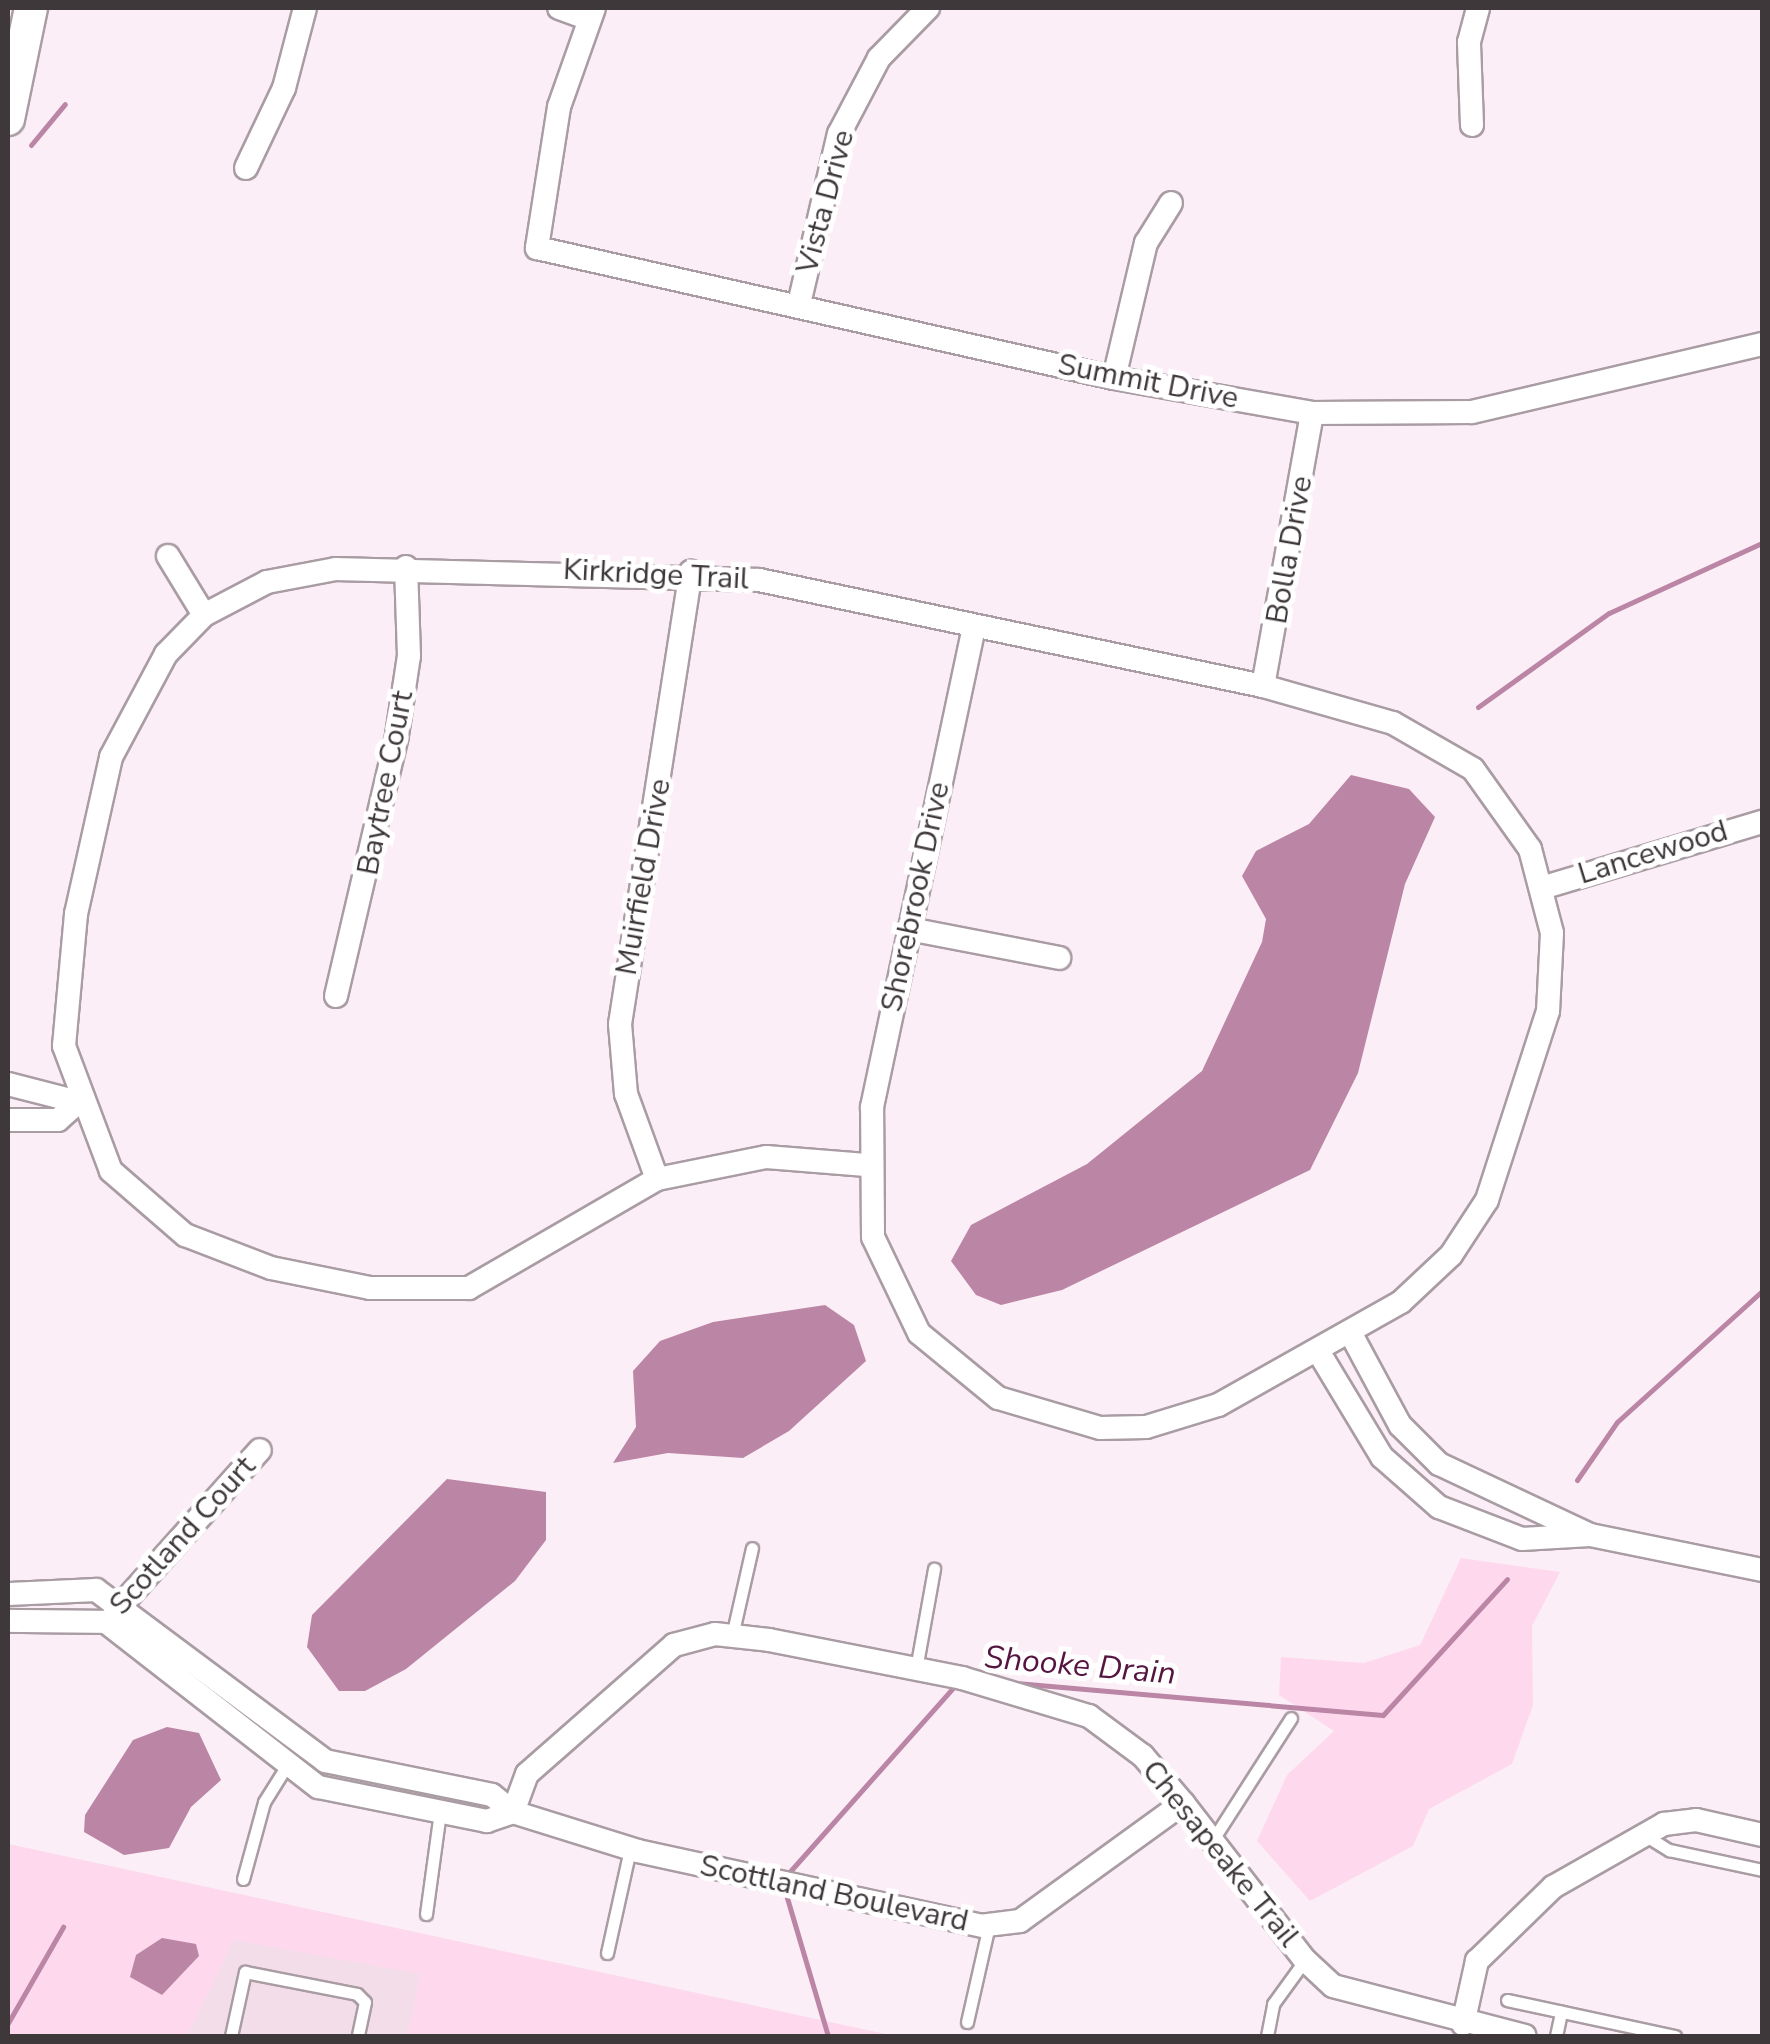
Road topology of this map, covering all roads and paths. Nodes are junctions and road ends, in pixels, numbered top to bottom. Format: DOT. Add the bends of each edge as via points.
graph roads {
  1 [pos="30,8"];
  2 [pos="305,8"];
  3 [pos="559,8"];
  4 [pos="928,8"];
  5 [pos="1478,8"];
  6 [pos="592,13"];
  7 [pos="8,120"];
  8 [pos="1472,125"];
  9 [pos="246,168"];
  10 [pos="1170,203"];
  11 [pos="799,304"];
  12 [pos="1762,344"];
  13 [pos="1114,378"];
  14 [pos="1312,413"];
  15 [pos="168,556"];
  16 [pos="406,567"];
  17 [pos="691,572"];
  18 [pos="204,615"];
  19 [pos="973,630"];
  20 [pos="1264,686"];
  21 [pos="1762,822"];
  22 [pos="1545,887"];
  23 [pos="909,929"];
  24 [pos="1059,958"];
  25 [pos="336,996"];
  26 [pos="8,1084"];
  27 [pos="78,1102"];
  28 [pos="8,1120"];
  29 [pos="866,1165"];
  30 [pos="657,1178"];
  31 [pos="1352,1334"];
  32 [pos="1318,1351"];
  33 [pos="260,1450"];
  34 [pos="1439,1464"];
  35 [pos="1419,1491"];
  36 [pos="1590,1535"];
  37 [pos="752,1548"];
  38 [pos="934,1569"];
  39 [pos="1762,1570"];
  40 [pos="8,1594"];
  41 [pos="123,1602"];
  42 [pos="8,1621"];
  43 [pos="106,1622"];
  44 [pos="732,1636"];
  45 [pos="916,1669"];
  46 [pos="1290,1718"];
  47 [pos="299,1746"];
  48 [pos="285,1768"];
  49 [pos="444,1785"];
  50 [pos="1183,1803"];
  51 [pos="440,1812"];
  52 [pos="513,1812"];
  53 [pos="1643,1834"];
  54 [pos="1762,1835"];
  55 [pos="1212,1841"];
  56 [pos="630,1849"];
  57 [pos="1762,1870"];
  58 [pos="243,1879"];
  59 [pos="426,1914"];
  60 [pos="989,1926"];
  61 [pos="607,1953"];
  62 [pos="1305,1960"];
  63 [pos="1508,2000"];
  64 [pos="1562,2012"];
  65 [pos="968,2022"];
  66 [pos="1462,2030"];
  67 [pos="232,2036"];
  68 [pos="358,2036"];
  69 [pos="1267,2036"];
  70 [pos="1525,2036"];
  71 [pos="1556,2036"];
  72 [pos="1675,2036"];
  1 -- 7 [label="main road"];
  2 -- 9 [label="street" via="284,88"];
  3 -- 6 [label="street"];
  4 -- 11 [label="street, Vista Drive" via="880,58 840,134"];
  5 -- 8 [label="street" via="1469,42"];
  6 -- 11 [label="street, Summit Drive" via="559,107 536,248"];
  10 -- 13 [label="street" via="1146,243"];
  11 -- 13 [label="street, Summit Drive"];
  12 -- 14 [label="street, Summit Drive" via="1472,412"];
  13 -- 14 [label="street, Summit Drive"];
  14 -- 20 [label="street, Bolla Drive"];
  15 -- 18 [label="street"];
  16 -- 17 [label="street, Kirkridge Trail"];
  16 -- 18 [label="street, Kirkridge Trail" via="267,582"];
  16 -- 25 [label="street, Baytree Court" via="409,656 398,735"];
  17 -- 19 [label="street, Kirkridge Trail"];
  17 -- 30 [label="street, Muirfield Drive" via="620,1024 626,1094"];
  18 -- 27 [label="street, Kirkridge Trail" via="140,689 112,757 64,980 64,1046"];
  19 -- 20 [label="street, Kirkridge Trail"];
  19 -- 23 [label="street, Shorebrook Drive"];
  20 -- 22 [label="street, Kirkridge Trail" via="1351,708 1443,747 1502,799"];
  21 -- 22 [label="street, Lancewood"];
  22 -- 31 [label="street, Shorebrook Drive" via="1552,989 1486,1200 1428,1281"];
  23 -- 24 [label="street"];
  23 -- 29 [label="street, Shorebrook Drive"];
  26 -- 27 [label="street"];
  27 -- 28 [label="street" via="58,1120"];
  27 -- 30 [label="street, Kirkridge Trail" via="112,1171 186,1235 271,1268 370,1288 468,1288"];
  29 -- 30 [label="street, Kirkridge Trail" via="766,1157"];
  29 -- 32 [label="street, Shorebrook Drive" via="873,1238 897,1300 956,1369 998,1398 1100,1428 1146,1426 1218,1405"];
  31 -- 32 [label="street, Shorebrook Drive"];
  31 -- 34 [label="street" via="1400,1425"];
  32 -- 35 [label="street" via="1374,1445"];
  33 -- 41 [label="street, Scotland Court"];
  34 -- 35 [label="street"];
  34 -- 36 [label="street"];
  35 -- 36 [label="street" via="1466,1521 1522,1540"];
  36 -- 39 [label="street"];
  37 -- 44 [label="lane"];
  38 -- 45 [label="lane"];
  40 -- 41 [label="street, Scottland Boulevard" via="73,1588"];
  41 -- 43 [label="street, Scotland Court"];
  41 -- 47 [label="street, Scottland Boulevard"];
  42 -- 43 [label="street"];
  43 -- 48 [label="street, Scottland Boulevard"];
  44 -- 45 [label="street, Chesapeake Trail"];
  44 -- 52 [label="street, Chesapeake Trail" via="674,1645 527,1774"];
  45 -- 50 [label="street, Chesapeake Trail" via="1089,1716 1143,1756"];
  46 -- 55 [label="lane"];
  47 -- 48 [label="street"];
  47 -- 49 [label="street, Scottland Boulevard" via="326,1761"];
  48 -- 51 [label="street, Scottland Boulevard" via="318,1787"];
  48 -- 58 [label="lane" via="264,1802"];
  49 -- 51 [label="street"];
  49 -- 52 [label="street, Scottland Boulevard" via="492,1795"];
  50 -- 55 [label="street, Chesapeake Trail"];
  50 -- 60 [label="street, Scottland Boulevard" via="1020,1921"];
  51 -- 52 [label="street, Scottland Boulevard" via="488,1821"];
  51 -- 59 [label="lane"];
  52 -- 56 [label="street, Scottland Boulevard"];
  53 -- 54 [label="street" via="1696,1820"];
  53 -- 57 [label="lane" via="1669,1850"];
  53 -- 66 [label="street" via="1518,1915 1477,1961"];
  55 -- 62 [label="street, Chesapeake Trail"];
  56 -- 60 [label="street, Scottland Boulevard"];
  56 -- 61 [label="lane"];
  60 -- 65 [label="lane"];
  62 -- 66 [label="street, Chesapeake Trail" via="1366,2000"];
  62 -- 69 [label="lane" via="1273,2004"];
  63 -- 64 [label="lane"];
  64 -- 71 [label="lane"];
  64 -- 72 [label="lane"];
  66 -- 70 [label="street, Chesapeake Trail"];
  67 -- 68 [label="lane" via="245,1972 357,1994 366,2002"];
}
